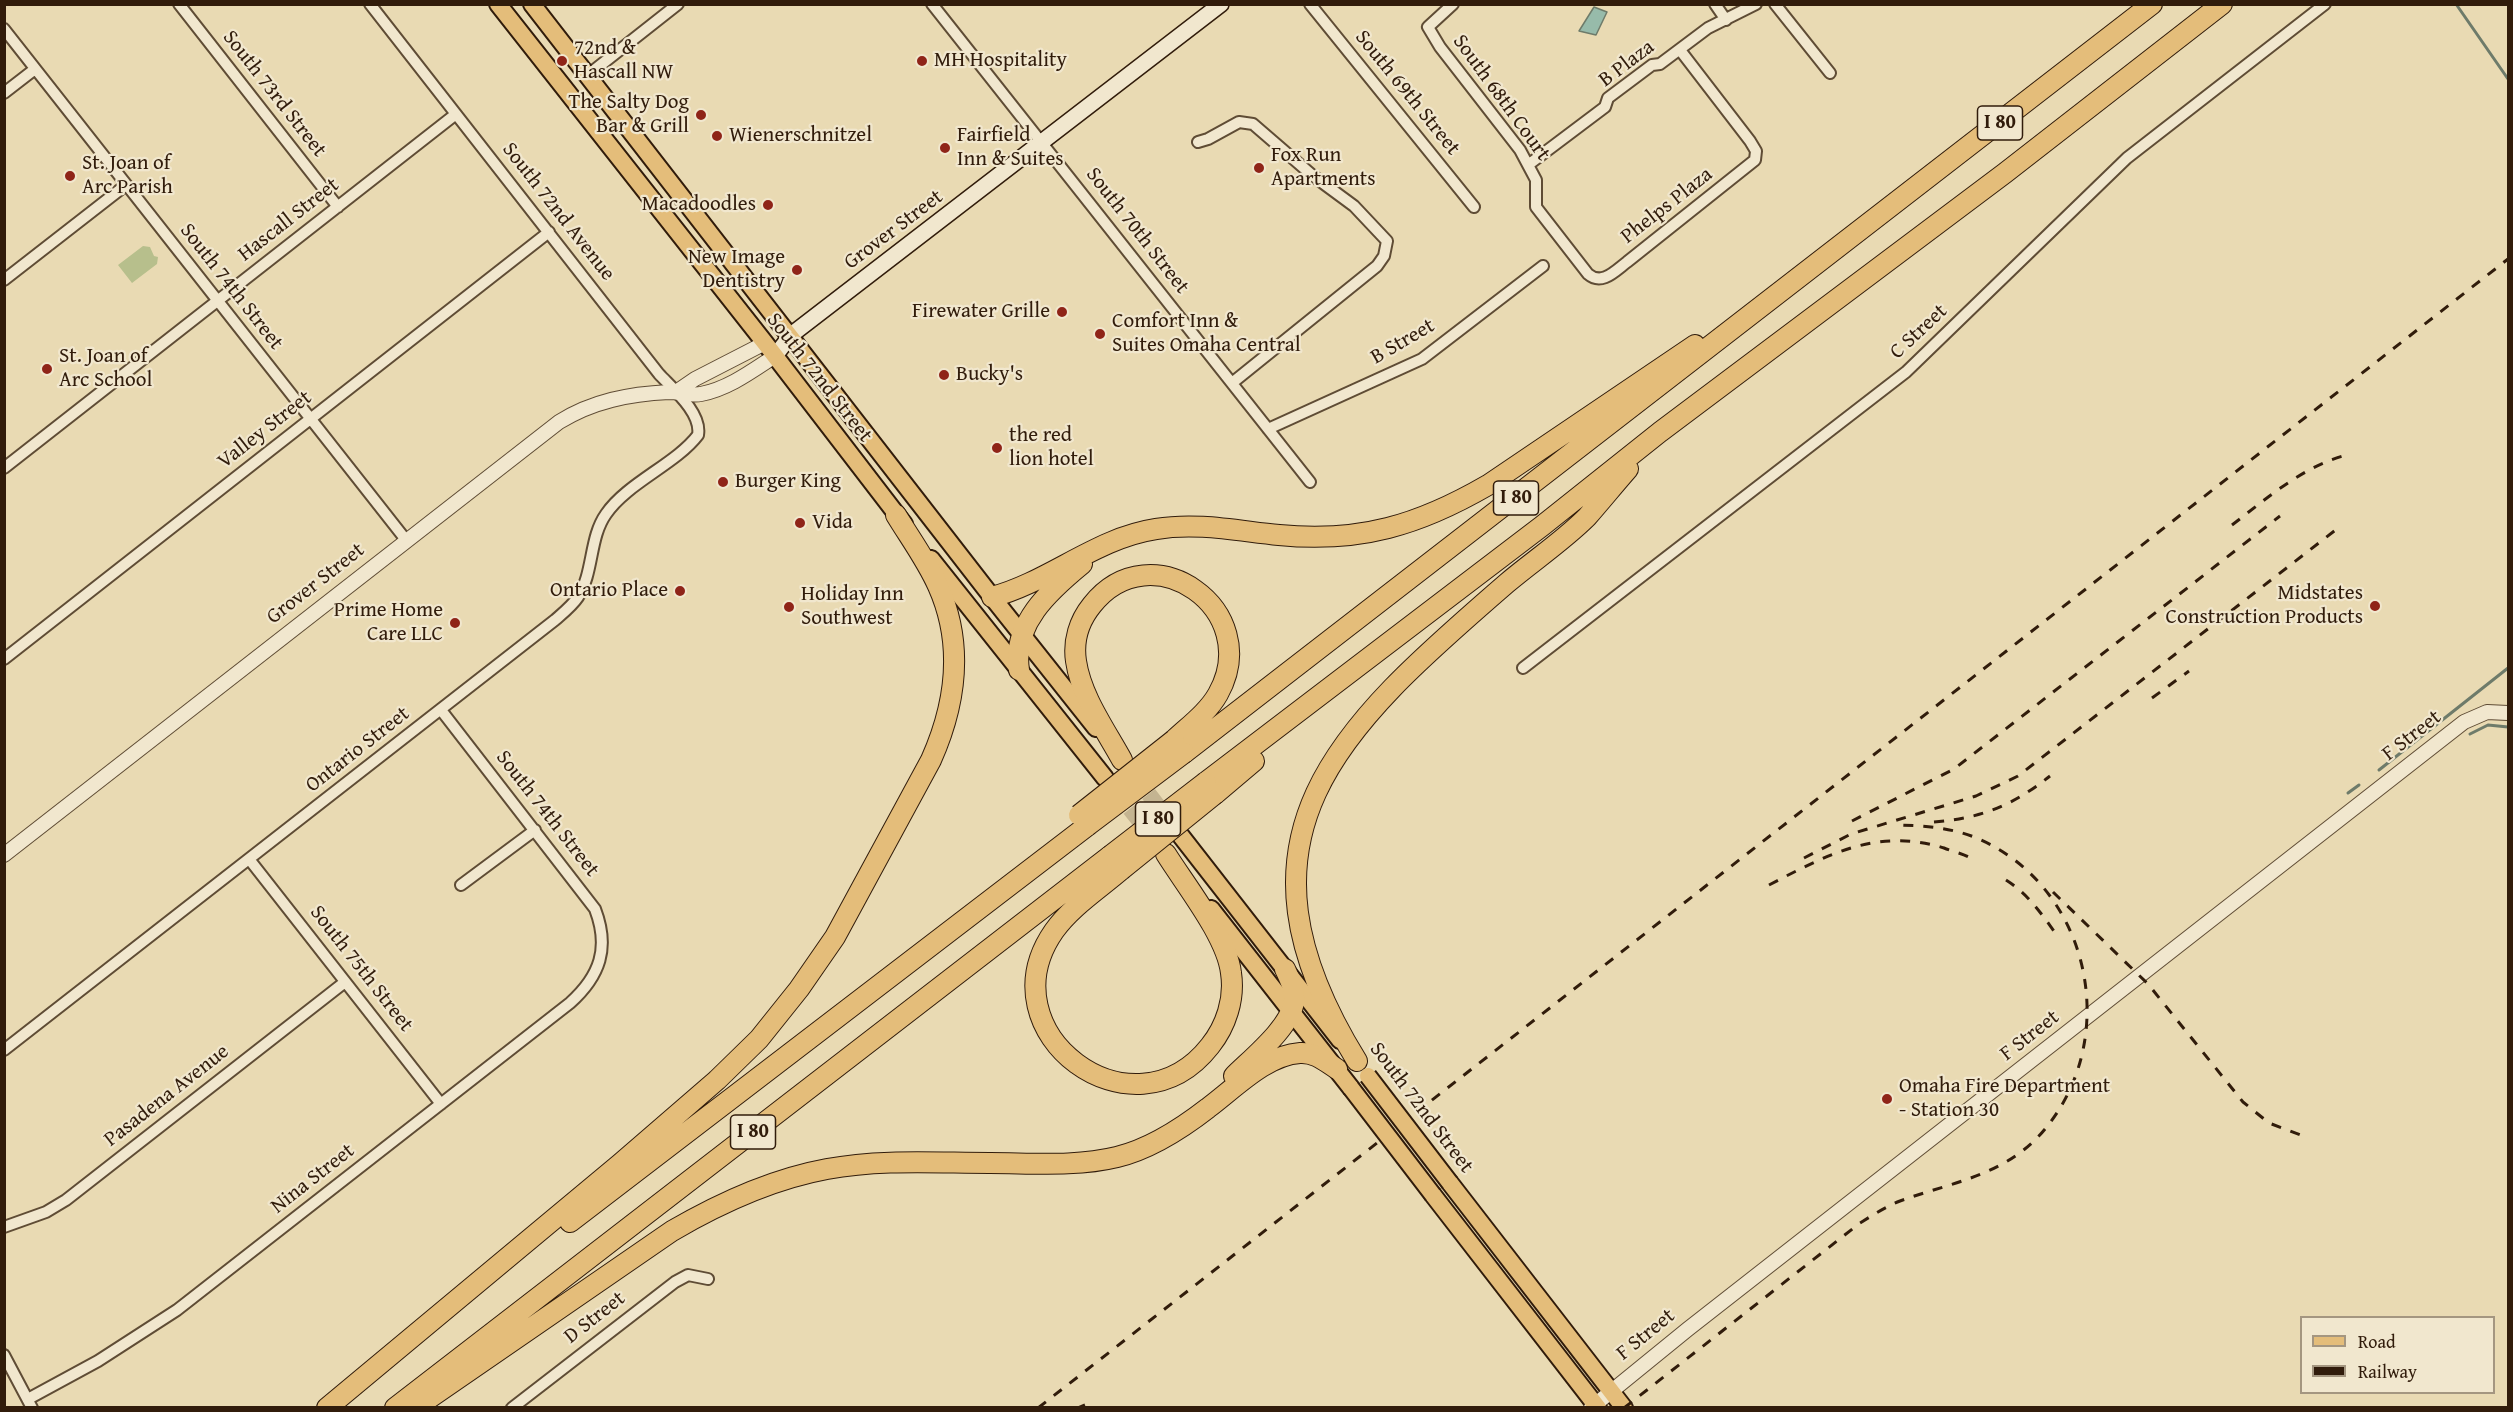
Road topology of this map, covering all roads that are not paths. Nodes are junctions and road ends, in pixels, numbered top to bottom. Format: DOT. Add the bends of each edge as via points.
graph roads {
  1 [pos="179,4"];
  2 [pos="370,4"];
  3 [pos="498,4"];
  4 [pos="532,4"];
  5 [pos="678,4"];
  6 [pos="932,4"];
  7 [pos="1221,4"];
  8 [pos="1310,4"];
  9 [pos="1453,4"];
  10 [pos="1715,4"];
  11 [pos="1756,4"];
  12 [pos="1775,4"];
  13 [pos="2152,4"];
  14 [pos="2222,4"];
  15 [pos="2325,4"];
  16 [pos="1726,20"];
  17 [pos="4,29"];
  18 [pos="1680,50"];
  19 [pos="35,69"];
  20 [pos="552,73"];
  21 [pos="1830,73"];
  22 [pos="588,75"];
  23 [pos="4,93"];
  24 [pos="456,114"];
  25 [pos="1198,142"];
  26 [pos="1042,143"];
  27 [pos="1528,165"];
  28 [pos="126,185"];
  29 [pos="338,207"];
  30 [pos="1474,207"];
  31 [pos="549,232"];
  32 [pos="1848,241"];
  33 [pos="1543,266"];
  34 [pos="1597,279"];
  35 [pos="4,280"];
  36 [pos="218,301"];
  37 [pos="791,335"];
  38 [pos="770,350"];
  39 [pos="1232,383"];
  40 [pos="676,392"];
  41 [pos="310,419"];
  42 [pos="1268,429"];
  43 [pos="1660,432"];
  44 [pos="687,445"];
  45 [pos="4,468"];
  46 [pos="1310,482"];
  47 [pos="896,515"];
  48 [pos="406,540"];
  49 [pos="1103,547"];
  50 [pos="992,597"];
  51 [pos="1021,634"];
  52 [pos="4,658"];
  53 [pos="1523,668"];
  54 [pos="1019,670"];
  55 [pos="441,710"];
  56 [pos="2505,712"];
  57 [pos="1179,746"];
  58 [pos="1123,761"];
  59 [pos="1105,778"];
  60 [pos="535,830"];
  61 [pos="1181,836"];
  62 [pos="1164,852"];
  63 [pos="4,855"];
  64 [pos="249,859"];
  65 [pos="1116,863"];
  66 [pos="461,885"];
  67 [pos="601,952"];
  68 [pos="1285,969"];
  69 [pos="345,982"];
  70 [pos="1291,1012"];
  71 [pos="4,1050"];
  72 [pos="1362,1069"];
  73 [pos="1337,1070"];
  74 [pos="441,1104"];
  75 [pos="1149,1146"];
  76 [pos="4,1227"];
  77 [pos="708,1279"];
  78 [pos="4,1354"];
  79 [pos="1611,1391"];
  80 [pos="30,1403"];
  81 [pos="1595,1406"];
  82 [pos="328,1407"];
  83 [pos="395,1407"];
  84 [pos="415,1407"];
  85 [pos="512,1407"];
  86 [pos="1624,1407"];
  1 -- 29 [label="street, South 73rd Street"];
  2 -- 24 [label="street, South 72nd Avenue"];
  3 -- 20 [label="main road, South 72nd Street"];
  4 -- 22 [label="main road, South 72nd Street"];
  5 -- 22 [label="street"];
  6 -- 26 [label="street, South 70th Street"];
  7 -- 26 [label="main road, Grover Street"];
  8 -- 30 [label="street, South 69th Street"];
  9 -- 27 [label="street, South 68th Court" via="1428,27"];
  10 -- 16 [label="street"];
  11 -- 16 [label="street, B Plaza"];
  12 -- 21 [label="street"];
  13 -- 32 [label="highway, I 80"];
  14 -- 43 [label="highway, I 80"];
  15 -- 53 [label="street, C Street" via="2127,158 1906,372"];
  16 -- 18 [label="street, B Plaza" via="1708,28"];
  17 -- 19 [label="street, South 74th Street"];
  18 -- 27 [label="street, B Plaza" via="1652,65 1608,98 1605,107"];
  18 -- 34 [label="street, Phelps Plaza" via="1750,141 1756,156 1753,163 1627,262 1605,278"];
  19 -- 23 [label="street"];
  19 -- 28 [label="street, South 74th Street"];
  20 -- 22 [label="main road"];
  20 -- 38 [label="main road, South 72nd Street"];
  22 -- 37 [label="main road, South 72nd Street"];
  24 -- 29 [label="street, Hascall Street"];
  24 -- 31 [label="street, South 72nd Avenue"];
  25 -- 39 [label="street" via="1226,127 1253,124 1362,213 1387,241 1377,266"];
  26 -- 37 [label="main road, Grover Street"];
  26 -- 39 [label="street, South 70th Street"];
  27 -- 34 [label="street, South 68th Court" via="1536,180 1536,207 1588,274"];
  28 -- 35 [label="street"];
  28 -- 36 [label="street, South 74th Street"];
  29 -- 36 [label="street, Hascall Street"];
  31 -- 40 [label="street, South 72nd Avenue"];
  31 -- 41 [label="street, Valley Street"];
  32 -- 49 [label="highway" via="1488,485 1437,513 1396,527 1345,535 1298,537 1173,527 1136,533"];
  32 -- 57 [label="highway, I 80"];
  33 -- 42 [label="street, B Street" via="1422,359"];
  36 -- 41 [label="street, South 74th Street"];
  36 -- 45 [label="street, Hascall Street"];
  37 -- 38 [label="main road, Grover Street"];
  37 -- 50 [label="main road, South 72nd Street"];
  38 -- 40 [label="street, Grover Street" via="736,380 703,394"];
  38 -- 47 [label="main road, South 72nd Street"];
  39 -- 42 [label="street, South 70th Street"];
  40 -- 44 [label="street, South 72nd Avenue" via="699,428 696,438"];
  40 -- 48 [label="street, Grover Street" via="626,396 572,414"];
  41 -- 48 [label="street, South 74th Street"];
  41 -- 52 [label="street, Valley Street"];
  42 -- 46 [label="street, South 70th Street"];
  43 -- 65 [label="highway, I 80, bridge"];
  43 -- 72 [label="highway" via="1586,518 1413,669 1346,740 1322,777 1302,829 1296,906 1315,982 1332,1020"];
  44 -- 55 [label="street, Ontario Street" via="608,511 599,526 584,585 575,601"];
  47 -- 54 [label="main road, South 72nd Street"];
  47 -- 82 [label="highway" via="929,568 943,600 954,646 953,693 931,760 835,938 779,1015 717,1080"];
  48 -- 63 [label="street, Grover Street"];
  49 -- 50 [label="highway" via="1012,592"];
  49 -- 51 [label="highway" via="1044,600"];
  50 -- 51 [label="main road, South 72nd Street"];
  51 -- 54 [label="highway"];
  51 -- 58 [label="main road, South 72nd Street"];
  54 -- 59 [label="main road, South 72nd Street"];
  55 -- 60 [label="street, South 74th Street"];
  55 -- 64 [label="street, Ontario Street"];
  56 -- 79 [label="street, F Street" via="2479,714 2464,722"];
  57 -- 58 [label="highway" via="1221,687 1229,656 1226,630 1214,607 1188,585 1158,576 1132,578 1108,589 1090,607 1075,649 1086,694"];
  57 -- 82 [label="highway, I 80, bridge" via="851,1007"];
  60 -- 66 [label="street"];
  60 -- 67 [label="street, South 74th Street" via="595,909 601,929"];
  61 -- 68 [label="main road, South 72nd Street"];
  62 -- 65 [label="highway" via="1224,949 1231,973 1231,997 1221,1029 1200,1057 1172,1076 1147,1083 1112,1082 1074,1064 1048,1033 1037,1000 1038,967 1055,929"];
  62 -- 70 [label="main road, South 72nd Street"];
  64 -- 69 [label="street, South 75th Street"];
  64 -- 71 [label="street, Ontario Street"];
  65 -- 83 [label="highway, I 80"];
  67 -- 74 [label="street, Nina Street" via="595,974 583,991"];
  68 -- 70 [label="highway" via="1292,984"];
  68 -- 72 [label="main road, South 72nd Street"];
  69 -- 74 [label="street, South 75th Street"];
  69 -- 76 [label="street, Pasadena Avenue" via="66,1200 46,1212"];
  70 -- 73 [label="main road, South 72nd Street"];
  70 -- 75 [label="highway" via="1272,1038 1234,1075"];
  72 -- 79 [label="main road, South 72nd Street, bridge"];
  73 -- 75 [label="highway" via="1311,1054 1281,1058"];
  73 -- 81 [label="main road, South 72nd Street, bridge"];
  74 -- 80 [label="street, Nina Street" via="177,1310"];
  75 -- 84 [label="highway" via="1118,1157 1083,1162 854,1165 804,1174 759,1188 672,1231"];
  77 -- 85 [label="street, D Street" via="688,1275 675,1282"];
  78 -- 80 [label="street"];
  79 -- 81 [label="street, F Street"];
  79 -- 86 [label="main road, South 72nd Street"];
}
